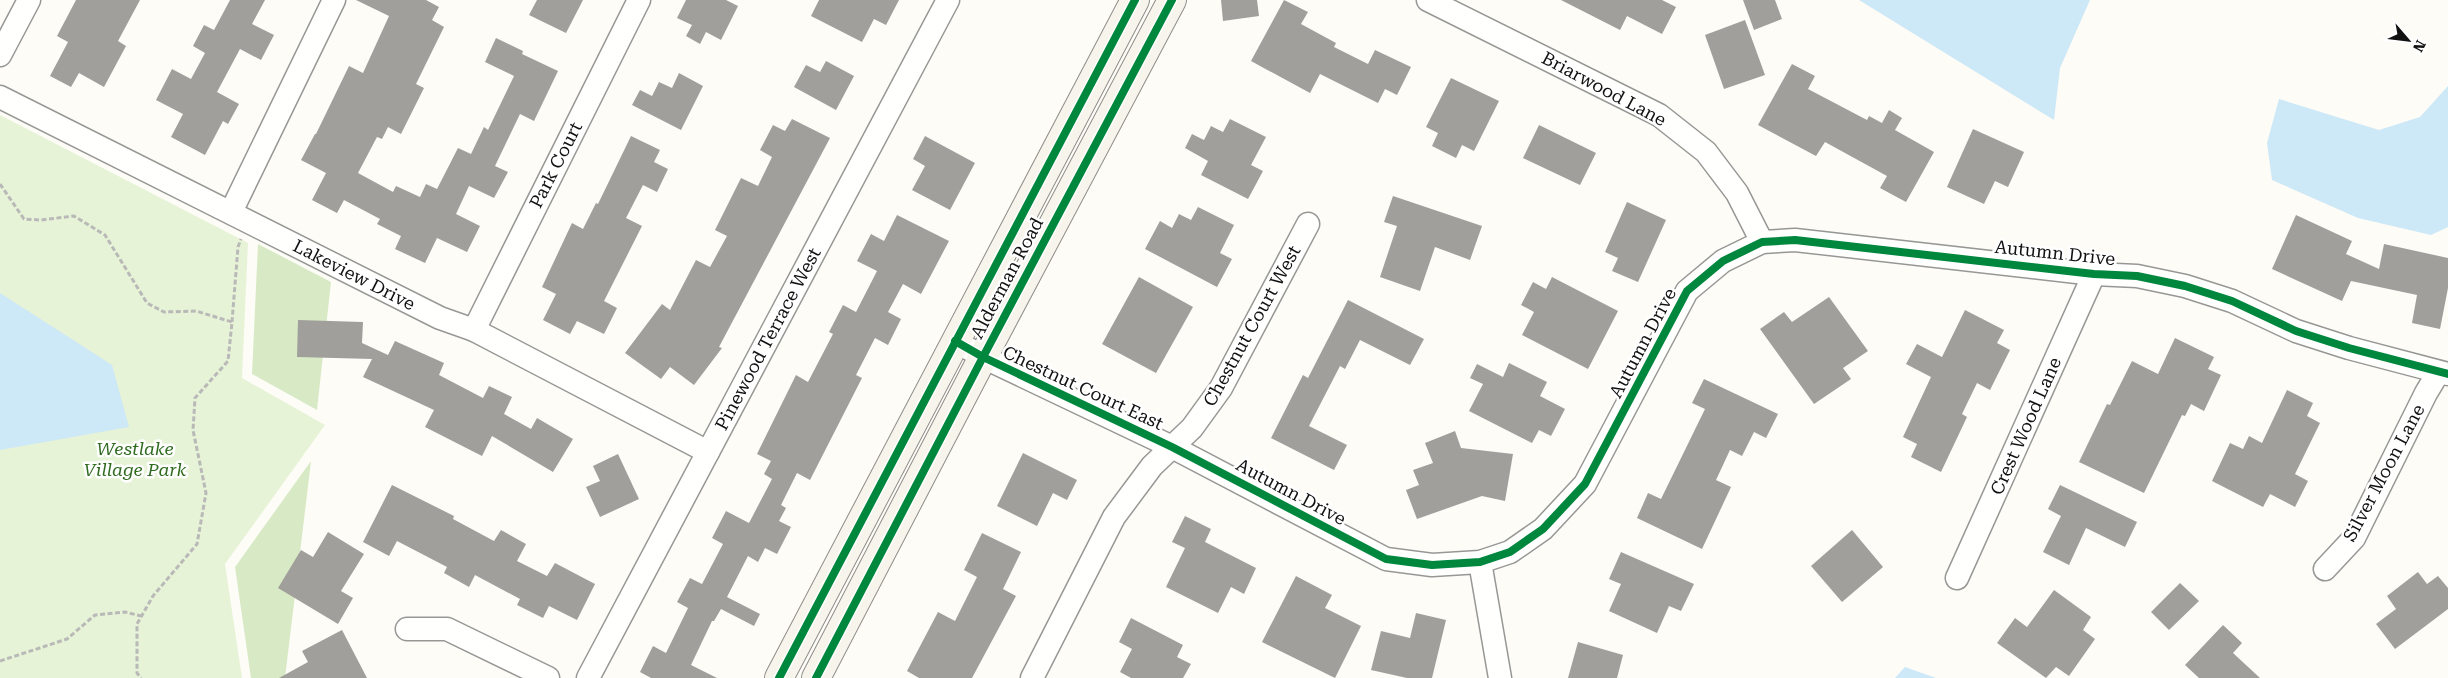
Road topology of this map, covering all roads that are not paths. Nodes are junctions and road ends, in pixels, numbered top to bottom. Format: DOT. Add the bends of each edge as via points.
graph roads {
  1 [pos="29,0"];
  2 [pos="334,0"];
  3 [pos="639,0"];
  4 [pos="948,0"];
  5 [pos="1135,0"];
  6 [pos="1172,0"];
  7 [pos="1428,0"];
  8 [pos="0,55"];
  9 [pos="0,97"];
  10 [pos="240,217"];
  11 [pos="1308,224"];
  12 [pos="1762,242"];
  13 [pos="2094,274"];
  14 [pos="474,330"];
  15 [pos="955,341"];
  16 [pos="982,357"];
  17 [pos="2443,374"];
  18 [pos="1172,447"];
  19 [pos="708,452"];
  20 [pos="1480,562"];
  21 [pos="2324,569"];
  22 [pos="1957,578"];
  23 [pos="407,629"];
  24 [pos="548,678"];
  25 [pos="588,678"];
  26 [pos="779,678"];
  27 [pos="816,678"];
  28 [pos="1032,678"];
  29 [pos="1500,678"];
  1 -- 8 [label="street"];
  2 -- 10 [label="street"];
  3 -- 14 [label="street, Park Court"];
  4 -- 19 [label="street, Pinewood Terrace West"];
  5 -- 15 [label="main road, Alderman Road"];
  6 -- 16 [label="main road, Alderman Road"];
  7 -- 12 [label="street, Briarwood Lane" via="1659,115 1706,152 1737,193"];
  9 -- 10 [label="street, Lakeview Drive"];
  10 -- 14 [label="street, Lakeview Drive" via="440,318"];
  11 -- 18 [label="street, Chestnut Court West" via="1221,388 1192,428"];
  12 -- 13 [label="street, Autumn Drive" via="1795,240"];
  12 -- 20 [label="street, Autumn Drive" via="1723,261 1687,291 1585,484 1543,530 1510,552"];
  13 -- 17 [label="street, Autumn Drive" via="2137,276 2185,286 2232,301 2296,331"];
  13 -- 22 [label="street, Crest Wood Lane"];
  14 -- 19 [label="street, Lakeview Drive"];
  15 -- 16 [label="street, Chestnut Court East"];
  15 -- 26 [label="main road, Alderman Road"];
  16 -- 18 [label="street, Chestnut Court East"];
  16 -- 27 [label="main road, Alderman Road"];
  17 -- 21 [label="street, Silver Moon Lane" via="2426,393 2354,538"];
  18 -- 20 [label="street, Autumn Drive" via="1386,559 1432,565"];
  18 -- 28 [label="street, Chestnut Court East" via="1152,466 1114,517"];
  19 -- 25 [label="street, Pinewood Terrace West"];
  20 -- 29 [label="street"];
  23 -- 24 [label="street" via="447,629"];
}
